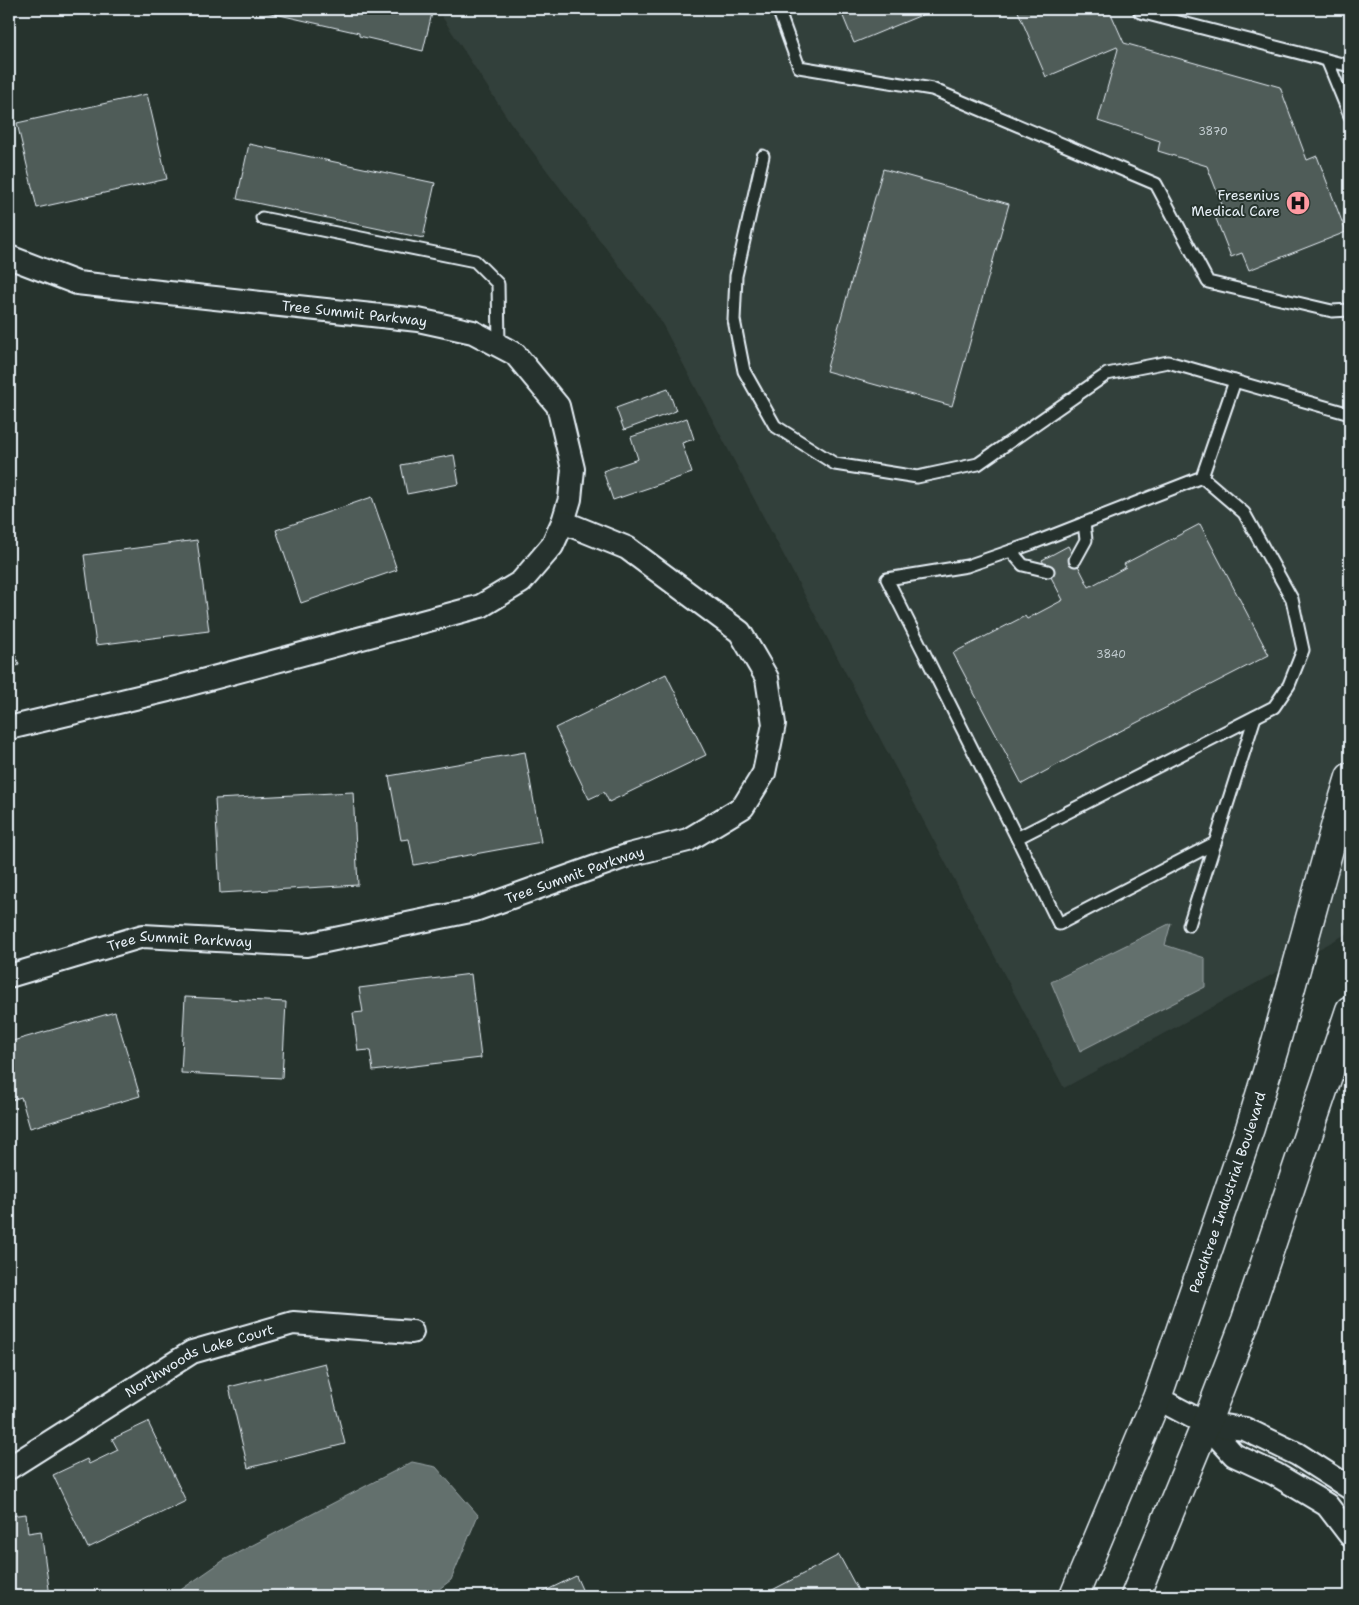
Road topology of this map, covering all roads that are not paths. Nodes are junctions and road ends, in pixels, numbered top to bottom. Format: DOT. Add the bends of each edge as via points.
graph roads {
  1 [pos="778,9"];
  2 [pos="1139,9"];
  3 [pos="1327,60"];
  4 [pos="1350,66"];
  5 [pos="1350,116"];
  6 [pos="763,156"];
  7 [pos="262,218"];
  8 [pos="9,257"];
  9 [pos="1350,310"];
  10 [pos="499,346"];
  11 [pos="1235,381"];
  12 [pos="1350,414"];
  13 [pos="1202,477"];
  14 [pos="563,522"];
  15 [pos="1084,524"];
  16 [pos="1012,551"];
  17 [pos="1075,560"];
  18 [pos="1048,571"];
  19 [pos="1256,716"];
  20 [pos="9,728"];
  21 [pos="1350,778"];
  22 [pos="1017,838"];
  23 [pos="1216,843"];
  24 [pos="1189,925"];
  25 [pos="9,976"];
  26 [pos="1350,1010"];
  27 [pos="412,1332"];
  28 [pos="1156,1398"];
  29 [pos="1206,1424"];
  30 [pos="9,1468"];
  31 [pos="1350,1488"];
  32 [pos="1350,1535"];
  33 [pos="1074,1596"];
  34 [pos="1135,1596"];
  1 -- 9 [label="lane" via="799,68 932,89 1156,184 1208,282 1332,311"];
  2 -- 3 [label="lane" via="1140,12"];
  3 -- 4 [label="lane"];
  3 -- 5 [label="lane"];
  6 -- 11 [label="lane" via="736,276 734,320 744,371 775,426 834,464 917,477 978,464 1107,374 1168,362"];
  7 -- 10 [label="lane" via="475,261 498,284"];
  8 -- 10 [label="street, Tree Summit Parkway" via="77,283 418,320 473,332"];
  10 -- 14 [label="street, Tree Summit Parkway" via="515,354 558,406 573,469 570,499"];
  11 -- 12 [label="lane"];
  11 -- 13 [label="lane"];
  13 -- 15 [label="lane"];
  13 -- 19 [label="lane" via="1244,513 1292,599 1302,642 1303,650 1289,685 1274,708"];
  14 -- 20 [label="street, Tree Summit Parkway" via="552,546 521,582 481,606 168,690"];
  14 -- 25 [label="street, Tree Summit Parkway" via="627,548 740,632 767,678 774,724 764,773 744,806 688,840 629,855 475,910 306,945 143,936"];
  15 -- 16 [label="lane"];
  15 -- 17 [label="lane" via="1086,540"];
  16 -- 18 [label="lane" via="1024,565"];
  16 -- 22 [label="lane" via="967,566 887,579"];
  19 -- 22 [label="lane"];
  19 -- 23 [label="lane"];
  21 -- 28 [label="highway, Peachtree Industrial Boulevard" via="1274,1049"];
  22 -- 23 [label="lane" via="1060,924"];
  23 -- 24 [label="lane"];
  26 -- 29 [label="highway" via="1246,1320"];
  27 -- 30 [label="street, Northwoods Lake Court" via="293,1323 192,1352"];
  28 -- 29 [label="street"];
  28 -- 33 [label="highway, Peachtree Industrial Boulevard"];
  29 -- 31 [label="street" via="1245,1429 1297,1454"];
  29 -- 32 [label="street" via="1234,1455 1275,1474 1327,1505"];
  29 -- 34 [label="highway"];
}
